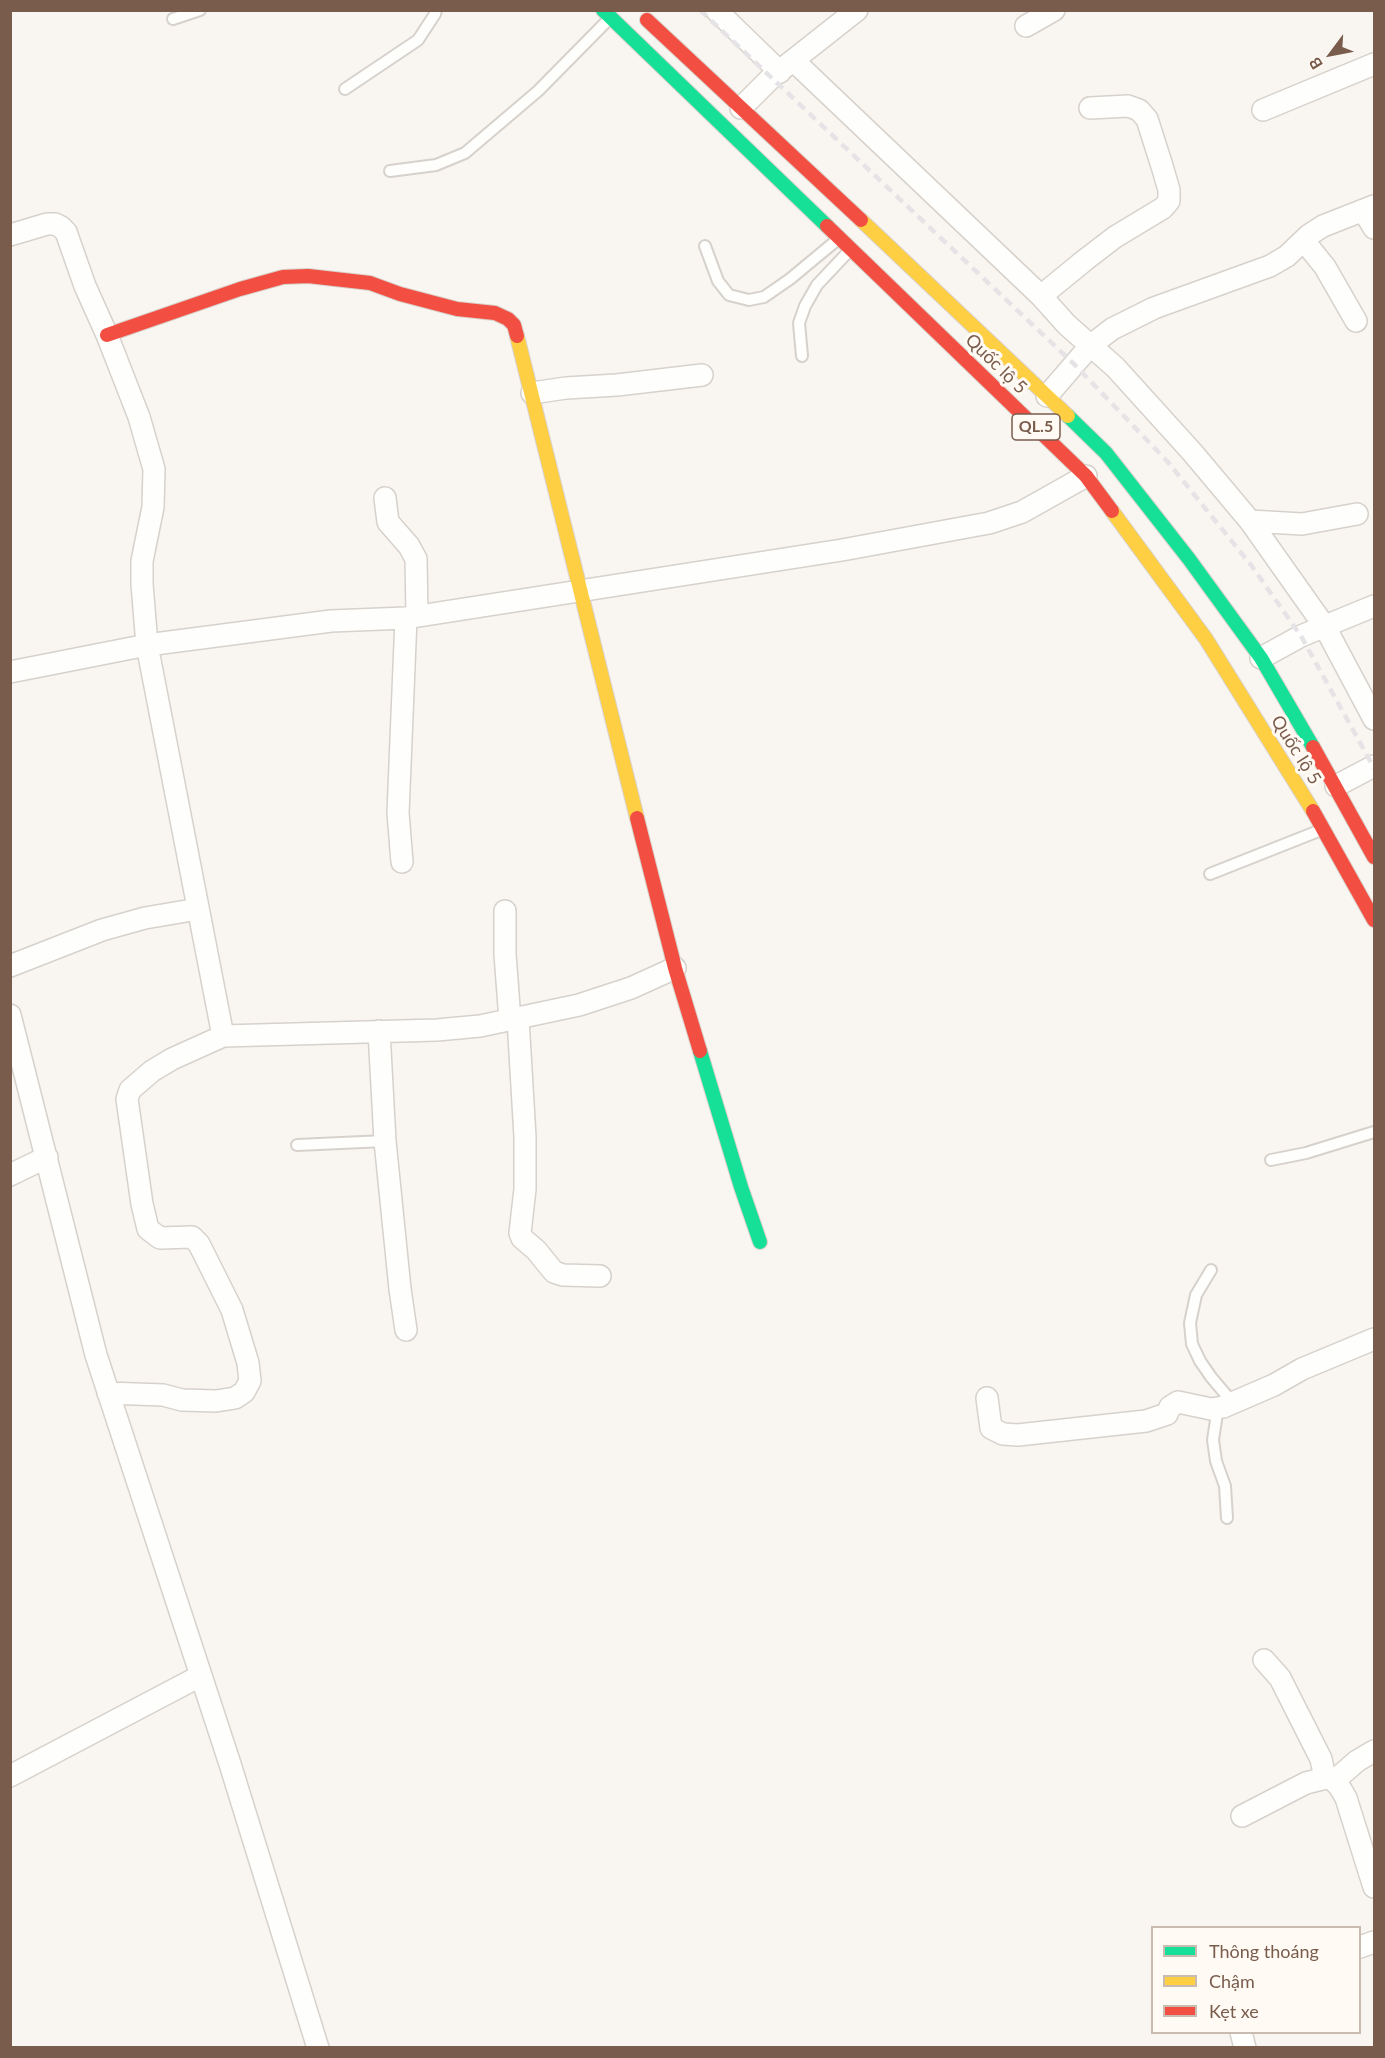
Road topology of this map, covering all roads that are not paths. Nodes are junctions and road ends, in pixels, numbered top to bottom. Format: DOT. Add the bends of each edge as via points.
graph roads {
  1 [pos="200,10"];
  2 [pos="436,10"];
  3 [pos="637,10"];
  4 [pos="716,10"];
  5 [pos="857,10"];
  6 [pos="1054,10"];
  7 [pos="607,14"];
  8 [pos="172,20"];
  9 [pos="1026,26"];
  10 [pos="1374,64"];
  11 [pos="787,67"];
  12 [pos="345,89"];
  13 [pos="741,108"];
  14 [pos="1090,108"];
  15 [pos="1263,110"];
  16 [pos="390,171"];
  17 [pos="1369,208"];
  18 [pos="1374,228"];
  19 [pos="10,235"];
  20 [pos="839,237"];
  21 [pos="1304,241"];
  22 [pos="705,246"];
  23 [pos="851,249"];
  24 [pos="1041,296"];
  25 [pos="1356,321"];
  26 [pos="107,335"];
  27 [pos="1090,346"];
  28 [pos="802,356"];
  29 [pos="702,375"];
  30 [pos="532,393"];
  31 [pos="1047,396"];
  32 [pos="1086,476"];
  33 [pos="384,498"];
  34 [pos="1358,514"];
  35 [pos="1250,520"];
  36 [pos="580,591"];
  37 [pos="1374,606"];
  38 [pos="411,617"];
  39 [pos="1325,627"];
  40 [pos="147,645"];
  41 [pos="1261,658"];
  42 [pos="10,672"];
  43 [pos="1374,719"];
  44 [pos="1374,766"];
  45 [pos="1336,786"];
  46 [pos="1324,829"];
  47 [pos="1374,857"];
  48 [pos="402,862"];
  49 [pos="1210,874"];
  50 [pos="198,909"];
  51 [pos="506,911"];
  52 [pos="1374,921"];
  53 [pos="10,966"];
  54 [pos="675,968"];
  55 [pos="10,1015"];
  56 [pos="514,1019"];
  57 [pos="379,1031"];
  58 [pos="223,1036"];
  59 [pos="1374,1132"];
  60 [pos="385,1140"];
  61 [pos="297,1145"];
  62 [pos="47,1157"];
  63 [pos="1271,1160"];
  64 [pos="10,1175"];
  65 [pos="760,1242"];
  66 [pos="1211,1270"];
  67 [pos="600,1276"];
  68 [pos="406,1330"];
  69 [pos="1374,1339"];
  70 [pos="108,1393"];
  71 [pos="987,1398"];
  72 [pos="1226,1405"];
  73 [pos="1227,1518"];
  74 [pos="1264,1660"];
  75 [pos="200,1676"];
  76 [pos="1374,1751"];
  77 [pos="10,1776"];
  78 [pos="1330,1780"];
  79 [pos="1242,1816"];
  80 [pos="1374,1887"];
  81 [pos="318,2048"];
  1 -- 8 [label="lane"];
  2 -- 12 [label="lane" via="418,39"];
  3 -- 13 [label="main road, Quốc lộ 5 / QL.5"];
  4 -- 11 [label="street"];
  5 -- 11 [label="street"];
  6 -- 9 [label="street"];
  7 -- 16 [label="lane" via="538,92 465,153 436,165"];
  7 -- 20 [label="main road, Quốc lộ 5 / QL.5"];
  10 -- 15 [label="street"];
  11 -- 13 [label="street"];
  11 -- 24 [label="street"];
  13 -- 31 [label="main road, Quốc lộ 5 / QL.5"];
  14 -- 24 [label="street" via="1128,106 1147,119 1169,201 1115,237"];
  17 -- 18 [label="street"];
  17 -- 21 [label="street" via="1323,226"];
  19 -- 26 [label="street" via="47,224 62,227"];
  20 -- 22 [label="lane" via="790,279 764,297 749,300 729,295 718,281"];
  20 -- 23 [label="main road, Quốc lộ 5 / QL.5"];
  21 -- 25 [label="street" via="1325,267"];
  21 -- 27 [label="street" via="1270,266 1154,308 1112,329"];
  23 -- 28 [label="lane" via="817,285 805,306 799,322"];
  23 -- 32 [label="main road, Quốc lộ 5 / QL.5"];
  24 -- 27 [label="street"];
  26 -- 30 [label="main road" via="283,277 370,283 457,309 508,318 514,325"];
  26 -- 40 [label="street" via="139,417 154,470 153,507 142,561"];
  27 -- 31 [label="street"];
  27 -- 35 [label="street" via="1115,367"];
  29 -- 30 [label="street"];
  30 -- 36 [label="main road"];
  31 -- 41 [label="main road, Quốc lộ 5 / QL.5" via="1106,453"];
  32 -- 36 [label="street" via="1022,512 989,523"];
  32 -- 46 [label="main road, Quốc lộ 5 / QL.5" via="1206,639"];
  33 -- 38 [label="street" via="388,522 416,559"];
  34 -- 35 [label="street" via="1302,524"];
  35 -- 39 [label="street"];
  36 -- 38 [label="street"];
  36 -- 54 [label="main road"];
  37 -- 39 [label="street"];
  38 -- 40 [label="street" via="331,621"];
  38 -- 48 [label="street" via="398,813"];
  39 -- 41 [label="street"];
  39 -- 43 [label="street"];
  40 -- 42 [label="street"];
  40 -- 50 [label="street"];
  41 -- 45 [label="main road, Quốc lộ 5 / QL.5"];
  44 -- 45 [label="street"];
  45 -- 47 [label="main road, Quốc lộ 5 / QL.5"];
  46 -- 49 [label="lane"];
  46 -- 52 [label="main road, Quốc lộ 5 / QL.5"];
  50 -- 53 [label="street" via="102,930"];
  50 -- 58 [label="street"];
  51 -- 56 [label="street" via="505,954"];
  54 -- 56 [label="street" via="579,1005"];
  54 -- 65 [label="main road"];
  55 -- 62 [label="street"];
  56 -- 57 [label="street" via="437,1030"];
  56 -- 67 [label="street" via="525,1158 520,1233 555,1272"];
  57 -- 58 [label="street"];
  57 -- 60 [label="street"];
  58 -- 70 [label="street" via="152,1071 129,1090 128,1099 148,1229 160,1238 192,1237 199,1244 232,1310 250,1381 235,1398 216,1401"];
  59 -- 63 [label="lane"];
  60 -- 61 [label="lane"];
  60 -- 68 [label="street"];
  62 -- 64 [label="street"];
  62 -- 70 [label="street"];
  66 -- 72 [label="lane" via="1196,1295 1190,1323 1192,1344"];
  69 -- 72 [label="street"];
  70 -- 75 [label="street"];
  71 -- 72 [label="street" via="991,1428 1018,1436 1146,1421 1167,1414 1178,1402 1210,1409"];
  72 -- 73 [label="lane" via="1213,1440 1225,1486"];
  74 -- 78 [label="street" via="1280,1678"];
  75 -- 77 [label="street"];
  75 -- 81 [label="street"];
  76 -- 78 [label="street"];
  78 -- 79 [label="street" via="1306,1783"];
  78 -- 80 [label="street" via="1346,1798"];
}
